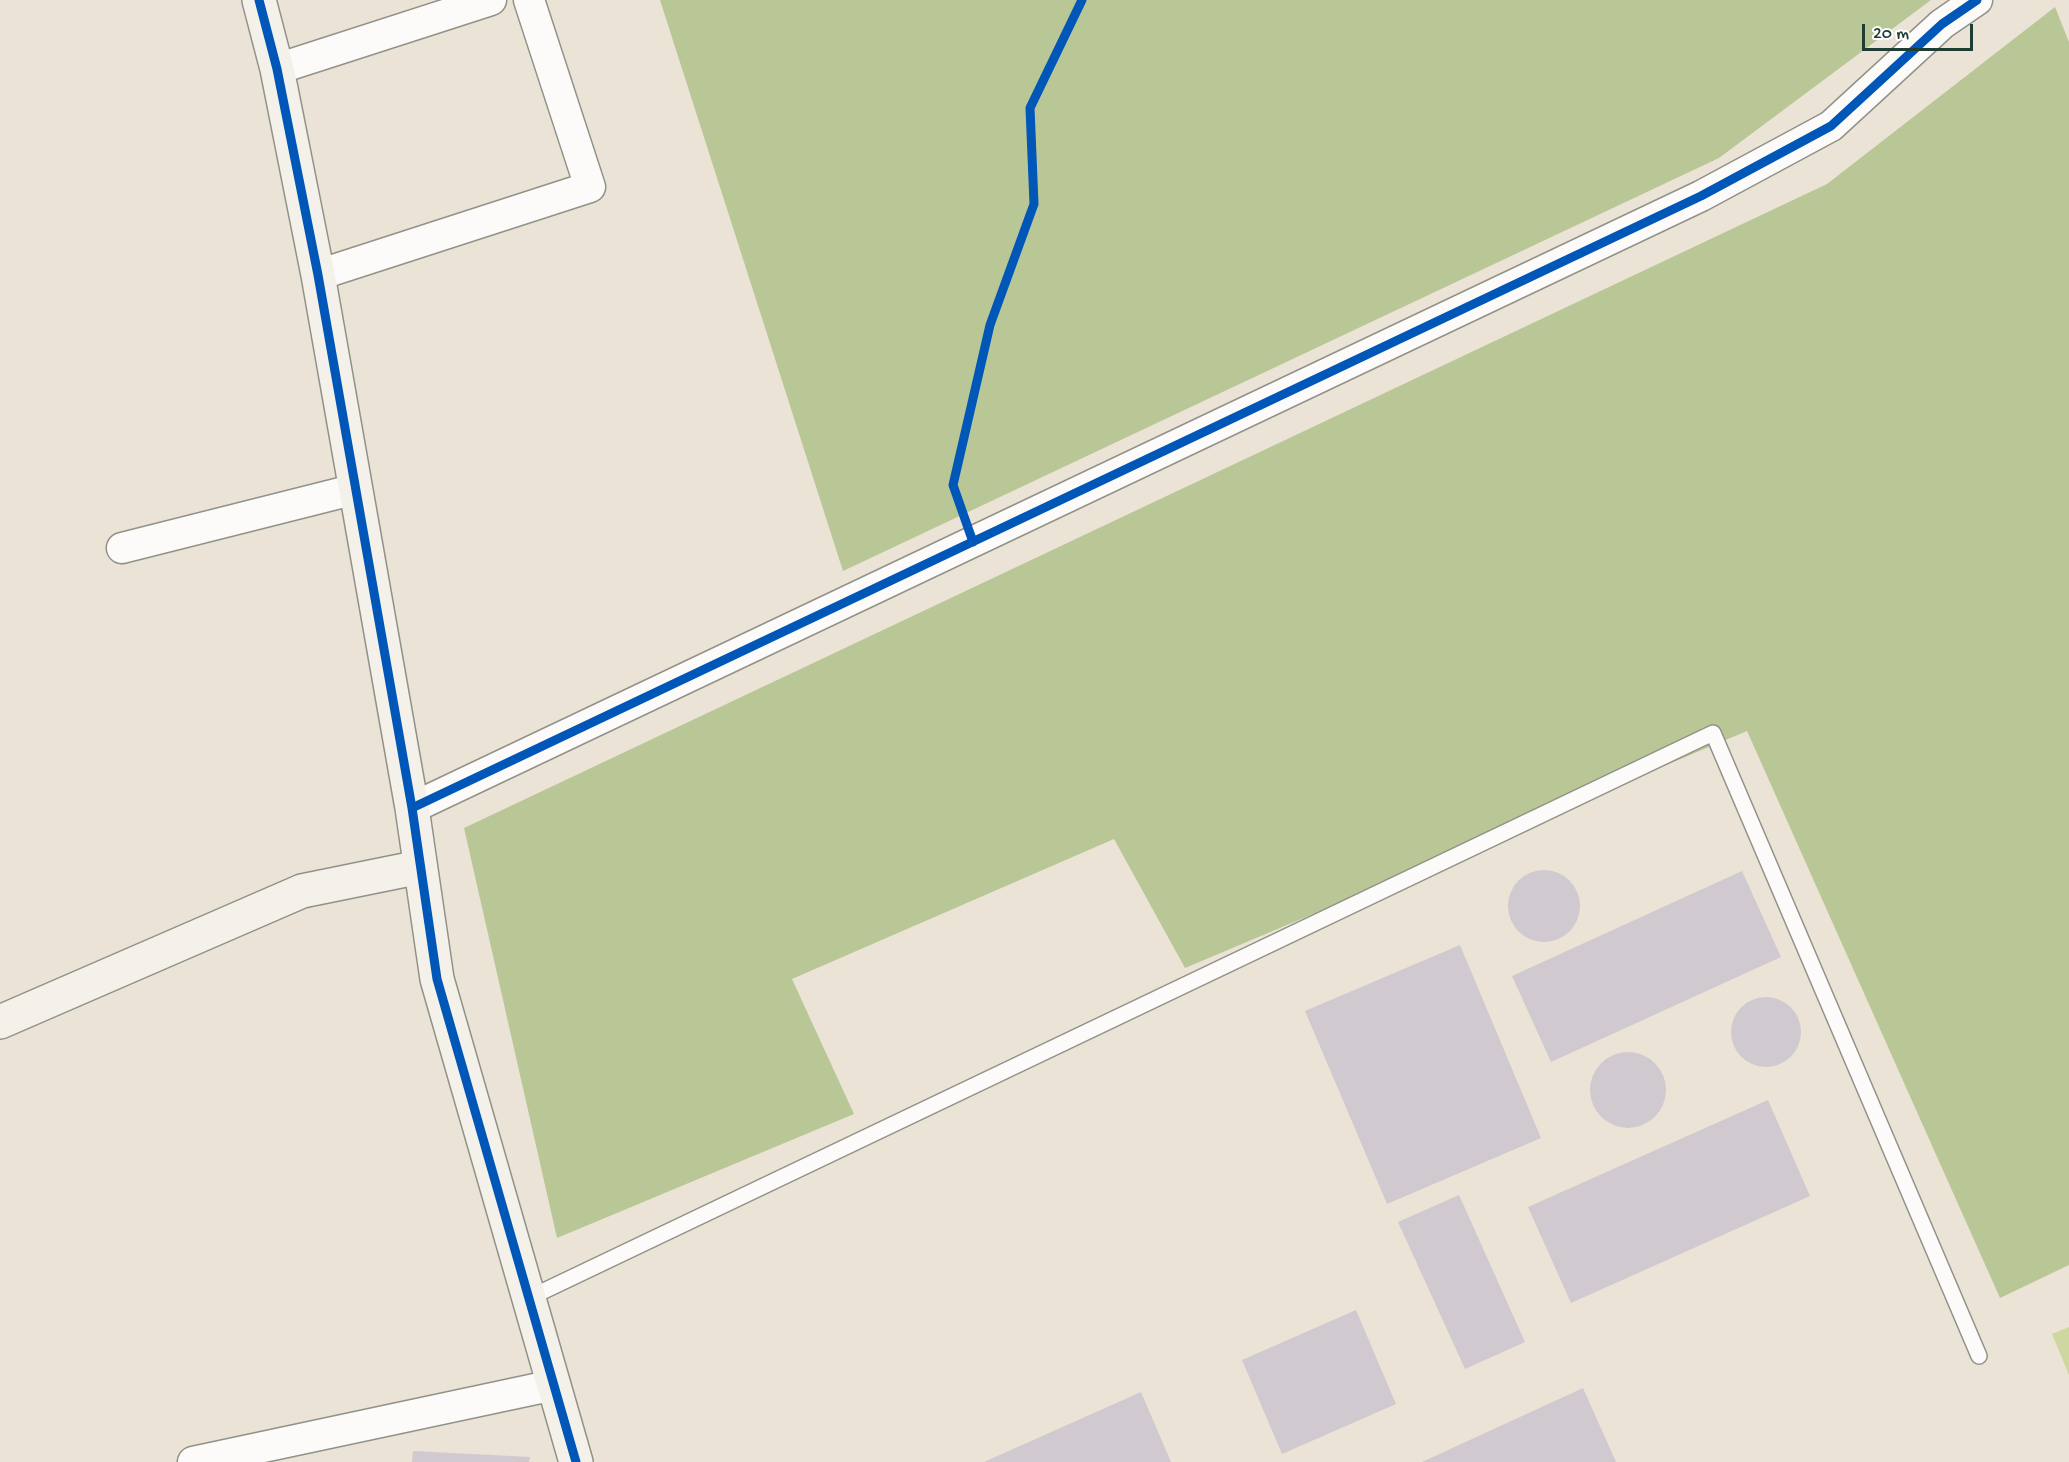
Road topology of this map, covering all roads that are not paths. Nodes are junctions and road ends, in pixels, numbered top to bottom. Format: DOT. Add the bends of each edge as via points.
graph roads {
  1 [pos="259,0"];
  2 [pos="491,0"];
  3 [pos="529,0"];
  4 [pos="1977,0"];
  5 [pos="277,69"];
  6 [pos="318,275"];
  7 [pos="356,489"];
  8 [pos="122,548"];
  9 [pos="412,808"];
  10 [pos="420,867"];
  11 [pos="0,1022"];
  12 [pos="529,1298"];
  13 [pos="1979,1356"];
  14 [pos="554,1385"];
  15 [pos="193,1462"];
  16 [pos="576,1462"];
  1 -- 5 [label="street"];
  2 -- 5 [label="street"];
  3 -- 6 [label="street" via="590,187"];
  4 -- 9 [label="street" via="1942,24 1831,126 1701,196"];
  5 -- 6 [label="street"];
  6 -- 7 [label="street"];
  7 -- 8 [label="street"];
  7 -- 9 [label="street"];
  9 -- 10 [label="street"];
  10 -- 11 [label="street" via="302,891"];
  10 -- 12 [label="street" via="437,979"];
  12 -- 13 [label="lane" via="1713,733"];
  12 -- 14 [label="street"];
  14 -- 15 [label="street"];
  14 -- 16 [label="street"];
}
